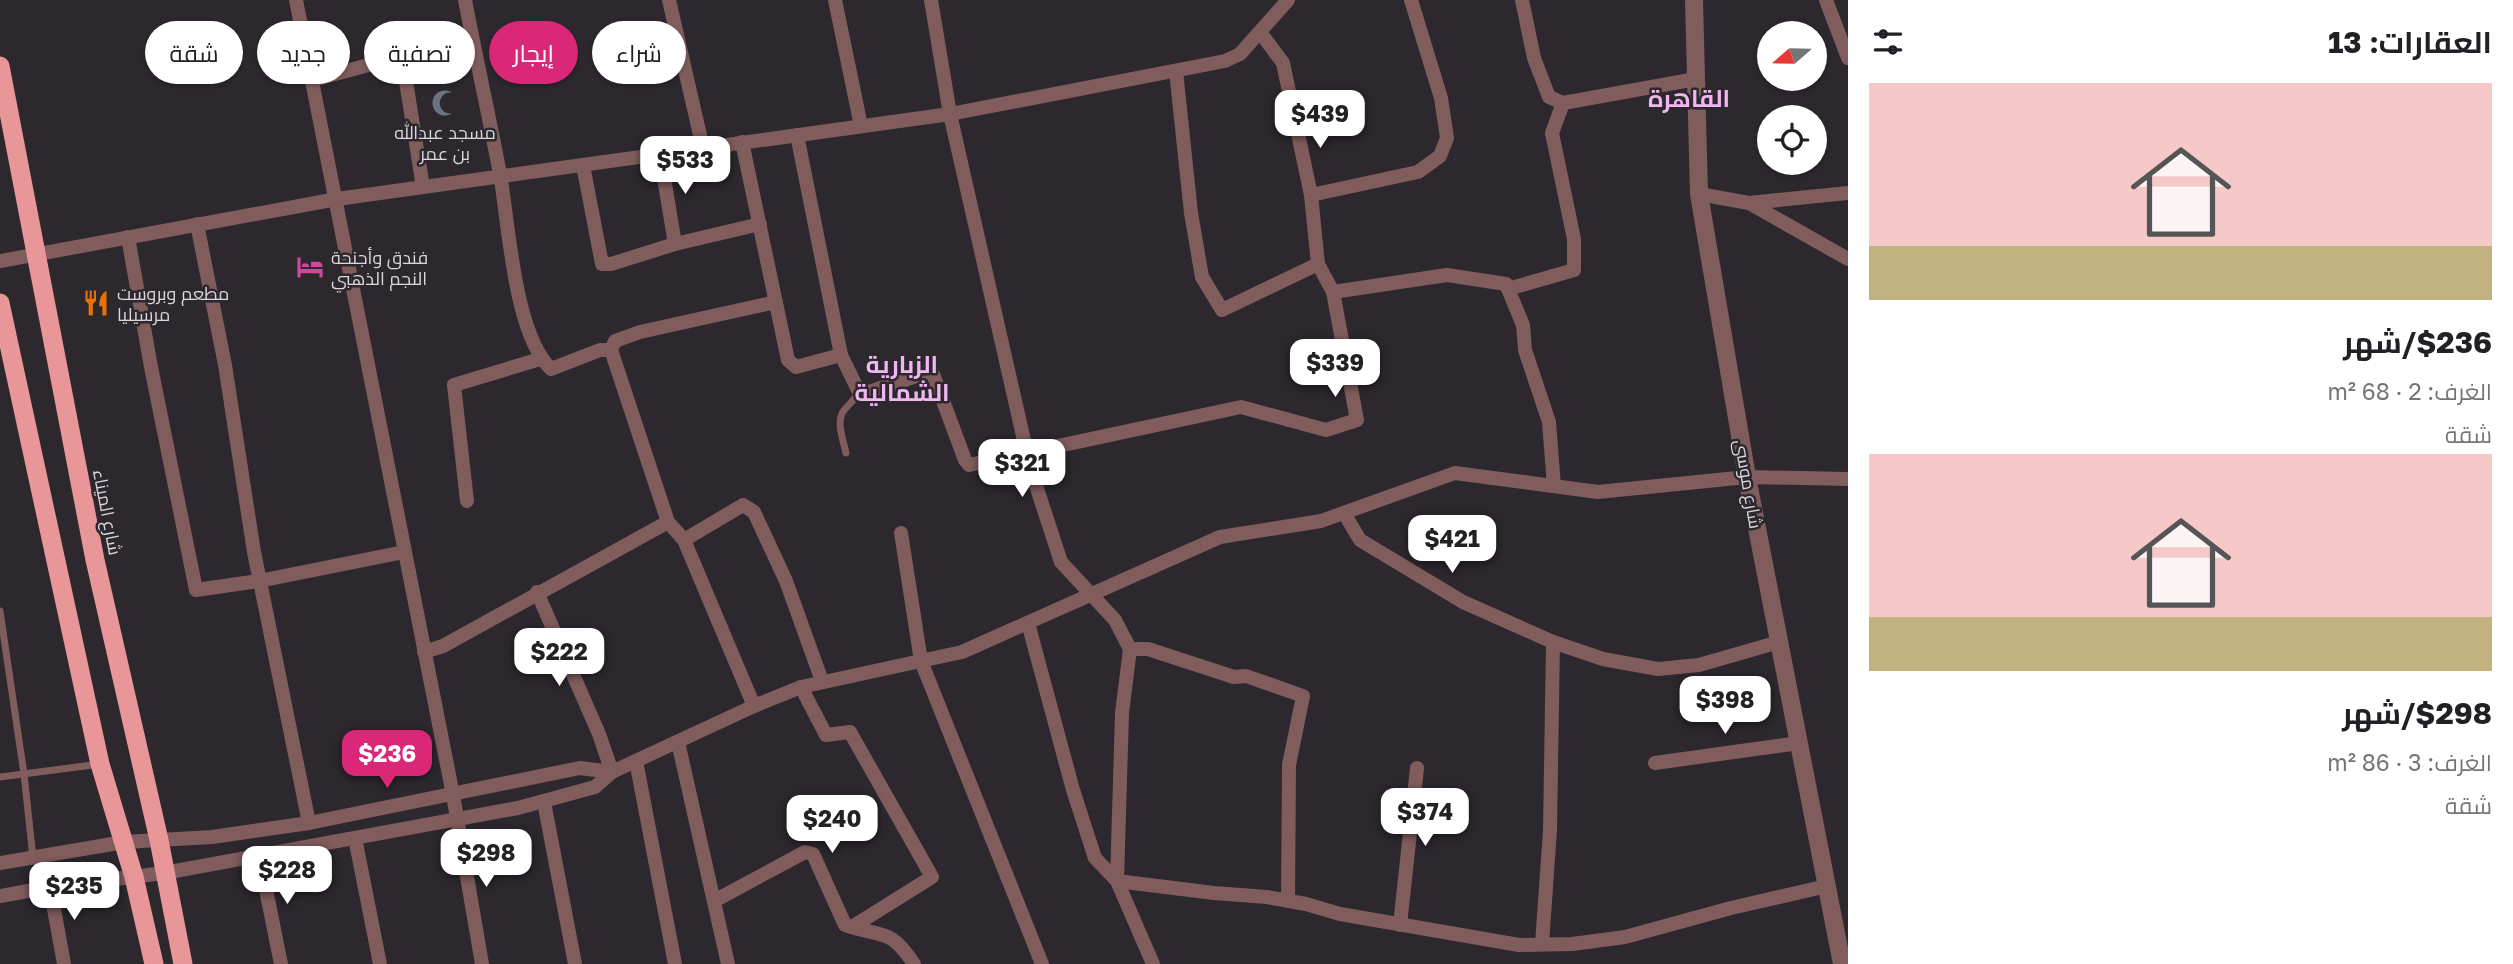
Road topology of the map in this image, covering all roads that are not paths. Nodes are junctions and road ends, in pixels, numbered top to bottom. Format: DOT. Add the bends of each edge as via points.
graph roads {
  1 [pos="296,0"];
  2 [pos="464,0"];
  3 [pos="669,0"];
  4 [pos="835,0"];
  5 [pos="931,0"];
  6 [pos="1288,0"];
  7 [pos="1411,0"];
  8 [pos="1522,0"];
  9 [pos="1694,0"];
  10 [pos="1826,0"];
  11 [pos="300,21"];
  12 [pos="1260,32"];
  13 [pos="1848,58"];
  14 [pos="0,66"];
  15 [pos="350,70"];
  16 [pos="1176,71"];
  17 [pos="1696,79"];
  18 [pos="314,84"];
  19 [pos="1563,103"];
  20 [pos="950,114"];
  21 [pos="861,126"];
  22 [pos="797,135"];
  23 [pos="742,142"];
  24 [pos="703,148"];
  25 [pos="660,154"];
  26 [pos="583,165"];
  27 [pos="500,176"];
  28 [pos="424,187"];
  29 [pos="1848,193"];
  30 [pos="1699,194"];
  31 [pos="1311,195"];
  32 [pos="337,199"];
  33 [pos="1749,203"];
  34 [pos="197,224"];
  35 [pos="760,224"];
  36 [pos="128,237"];
  37 [pos="675,243"];
  38 [pos="38,253"];
  39 [pos="1848,259"];
  40 [pos="0,261"];
  41 [pos="1318,264"];
  42 [pos="1508,289"];
  43 [pos="1333,292"];
  44 [pos="776,302"];
  45 [pos="0,303"];
  46 [pos="611,350"];
  47 [pos="841,355"];
  48 [pos="540,359"];
  49 [pos="858,390"];
  50 [pos="1027,452"];
  51 [pos="846,453"];
  52 [pos="1747,477"];
  53 [pos="1848,479"];
  54 [pos="1554,486"];
  55 [pos="467,501"];
  56 [pos="1344,513"];
  57 [pos="668,522"];
  58 [pos="901,533"];
  59 [pos="684,540"];
  60 [pos="404,552"];
  61 [pos="259,581"];
  62 [pos="537,593"];
  63 [pos="1090,595"];
  64 [pos="0,611"];
  65 [pos="1028,623"];
  66 [pos="1553,642"];
  67 [pos="1779,642"];
  68 [pos="1130,649"];
  69 [pos="424,652"];
  70 [pos="920,661"];
  71 [pos="822,681"];
  72 [pos="801,687"];
  73 [pos="754,706"];
  74 [pos="678,742"];
  75 [pos="1799,743"];
  76 [pos="636,761"];
  77 [pos="1655,763"];
  78 [pos="100,764"];
  79 [pos="1417,768"];
  80 [pos="611,772"];
  81 [pos="24,774"];
  82 [pos="0,777"];
  83 [pos="453,795"];
  84 [pos="544,802"];
  85 [pos="456,819"];
  86 [pos="309,823"];
  87 [pos="355,838"];
  88 [pos="159,840"];
  89 [pos="124,842"];
  90 [pos="259,855"];
  91 [pos="33,858"];
  92 [pos="0,863"];
  93 [pos="164,873"];
  94 [pos="134,877"];
  95 [pos="1116,881"];
  96 [pos="1827,886"];
  97 [pos="50,887"];
  98 [pos="0,896"];
  99 [pos="714,901"];
  100 [pos="1288,901"];
  101 [pos="1400,925"];
  102 [pos="852,927"];
  103 [pos="1542,944"];
  104 [pos="64,964"];
  105 [pos="154,964"];
  106 [pos="183,964"];
  107 [pos="281,964"];
  108 [pos="380,964"];
  109 [pos="482,964"];
  110 [pos="575,964"];
  111 [pos="675,964"];
  112 [pos="728,964"];
  113 [pos="914,964"];
  114 [pos="1042,964"];
  115 [pos="1153,964"];
  116 [pos="1842,964"];
  1 -- 11 [label="street"];
  2 -- 27 [label="street"];
  3 -- 24 [label="street"];
  4 -- 21 [label="street"];
  5 -- 20 [label="street"];
  6 -- 12 [label="street"];
  7 -- 31 [label="street" via="1441,98 1447,138 1440,156 1418,172"];
  8 -- 19 [label="street" via="1534,58 1549,97"];
  9 -- 17 [label="street, شارع موسى"];
  10 -- 13 [label="street"];
  12 -- 16 [label="street" via="1233,58"];
  12 -- 31 [label="street" via="1283,63"];
  14 -- 38 [label="highway, شارع الميناء"];
  15 -- 28 [label="street" via="398,57 403,63"];
  16 -- 20 [label="street"];
  16 -- 41 [label="street" via="1202,277 1222,310"];
  17 -- 19 [label="street"];
  17 -- 30 [label="street, شارع موسى"];
  18 -- 32 [label="street"];
  19 -- 42 [label="street" via="1552,133 1574,239 1574,270"];
  20 -- 21 [label="street"];
  20 -- 50 [label="street"];
  21 -- 22 [label="street"];
  22 -- 23 [label="street"];
  22 -- 47 [label="street"];
  23 -- 24 [label="street"];
  23 -- 35 [label="street"];
  24 -- 25 [label="street"];
  25 -- 26 [label="street"];
  25 -- 37 [label="street"];
  26 -- 27 [label="street"];
  26 -- 37 [label="street" via="603,264"];
  27 -- 28 [label="street"];
  27 -- 48 [label="street" via="518,296"];
  28 -- 32 [label="street"];
  29 -- 33 [label="street"];
  30 -- 33 [label="street"];
  30 -- 52 [label="street, شارع موسى"];
  31 -- 41 [label="street"];
  32 -- 34 [label="street"];
  32 -- 60 [label="street"];
  33 -- 39 [label="street"];
  34 -- 36 [label="street"];
  34 -- 61 [label="street"];
  35 -- 37 [label="street"];
  35 -- 44 [label="street"];
  36 -- 38 [label="street"];
  36 -- 61 [label="street" via="196,590"];
  38 -- 40 [label="street"];
  38 -- 88 [label="highway, شارع الميناء" via="95,560"];
  41 -- 43 [label="street"];
  42 -- 43 [label="street" via="1506,284 1447,275"];
  42 -- 54 [label="street" via="1549,422"];
  43 -- 50 [label="street" via="1357,420 1326,430 1241,407"];
  44 -- 46 [label="street" via="640,332 614,341"];
  44 -- 47 [label="street" via="788,360 796,367"];
  45 -- 78 [label="highway"];
  46 -- 48 [label="street" via="600,349 551,369"];
  46 -- 57 [label="street"];
  47 -- 49 [label="street"];
  48 -- 55 [label="street" via="454,386"];
  49 -- 50 [label="street" via="869,392 928,372 933,374 965,460 970,464"];
  49 -- 51 [label="lane" via="840,422"];
  50 -- 63 [label="street" via="1061,562"];
  52 -- 53 [label="street"];
  52 -- 54 [label="street" via="1598,492"];
  52 -- 67 [label="street, شارع موسى"];
  54 -- 56 [label="street" via="1455,473"];
  56 -- 63 [label="street" via="1220,537"];
  56 -- 66 [label="street" via="1360,540 1462,602"];
  57 -- 59 [label="street"];
  57 -- 62 [label="street"];
  58 -- 70 [label="street"];
  59 -- 71 [label="street" via="743,505 754,512 786,581"];
  59 -- 73 [label="street"];
  60 -- 61 [label="street"];
  60 -- 69 [label="street"];
  61 -- 86 [label="street"];
  62 -- 69 [label="street"];
  62 -- 80 [label="street"];
  63 -- 65 [label="street"];
  63 -- 68 [label="street" via="1115,620"];
  64 -- 81 [label="lane"];
  65 -- 70 [label="street" via="961,652"];
  65 -- 95 [label="street" via="1095,858"];
  66 -- 67 [label="street" via="1603,659 1658,669 1699,665"];
  66 -- 103 [label="street" via="1550,830"];
  67 -- 75 [label="street, شارع موسى"];
  68 -- 95 [label="street" via="1122,713"];
  68 -- 100 [label="street" via="1148,649 1303,696 1289,765"];
  69 -- 83 [label="street"];
  70 -- 71 [label="street"];
  70 -- 114 [label="street"];
  71 -- 72 [label="street"];
  72 -- 73 [label="street"];
  72 -- 102 [label="street" via="826,735 850,732 932,877"];
  73 -- 74 [label="street"];
  74 -- 76 [label="street"];
  74 -- 99 [label="street"];
  75 -- 77 [label="street"];
  75 -- 96 [label="street, شارع موسى"];
  76 -- 80 [label="street"];
  76 -- 111 [label="street"];
  78 -- 81 [label="lane"];
  78 -- 89 [label="highway"];
  79 -- 101 [label="street"];
  80 -- 83 [label="street" via="580,768"];
  80 -- 84 [label="street" via="595,787"];
  81 -- 82 [label="lane"];
  81 -- 91 [label="lane"];
  83 -- 85 [label="street"];
  83 -- 86 [label="street"];
  84 -- 85 [label="street"];
  84 -- 110 [label="street"];
  85 -- 87 [label="street"];
  85 -- 109 [label="street"];
  86 -- 88 [label="street"];
  87 -- 90 [label="street"];
  87 -- 108 [label="street"];
  88 -- 89 [label="street"];
  88 -- 93 [label="highway, شارع الميناء"];
  89 -- 91 [label="street"];
  89 -- 94 [label="highway"];
  90 -- 93 [label="street"];
  90 -- 107 [label="street"];
  91 -- 92 [label="street"];
  93 -- 94 [label="street"];
  93 -- 106 [label="highway, شارع الميناء"];
  94 -- 97 [label="street"];
  94 -- 105 [label="highway"];
  95 -- 100 [label="street"];
  95 -- 115 [label="street"];
  96 -- 103 [label="street" via="1625,937"];
  96 -- 116 [label="street, شارع موسى"];
  97 -- 98 [label="street"];
  97 -- 104 [label="street"];
  99 -- 102 [label="street" via="805,852 813,854 845,925"];
  99 -- 112 [label="street"];
  100 -- 101 [label="street"];
  101 -- 103 [label="street" via="1519,945"];
  102 -- 113 [label="street" via="884,933 904,948"];
}
